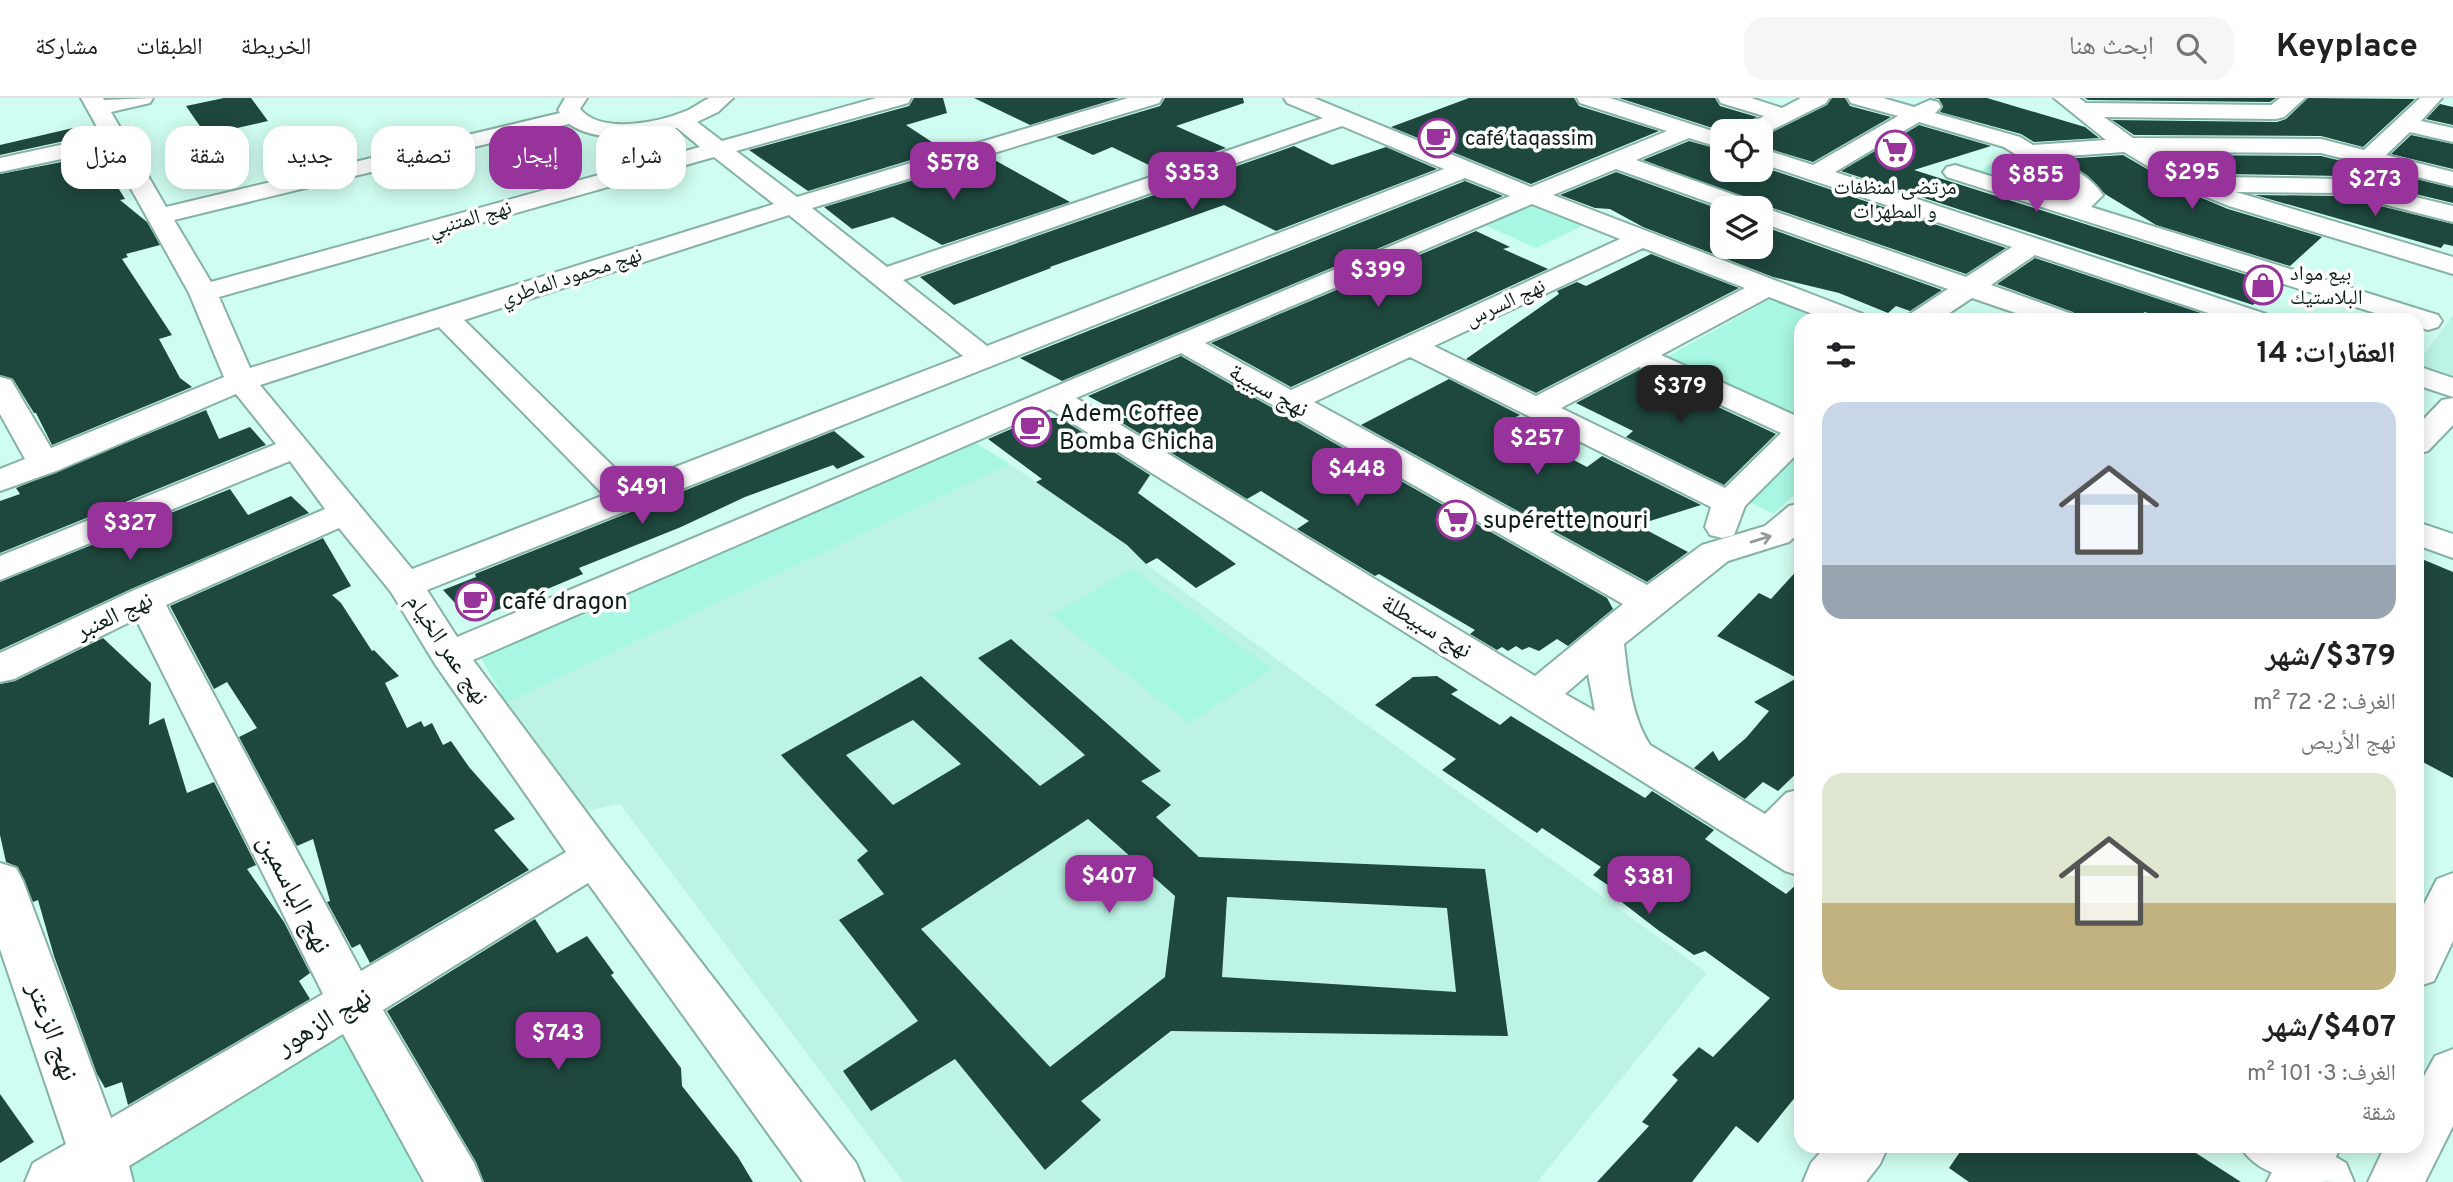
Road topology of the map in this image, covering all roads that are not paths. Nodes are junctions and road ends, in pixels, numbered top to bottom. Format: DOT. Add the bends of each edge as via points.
graph roads {
  1 [pos="142,98"];
  2 [pos="722,98"];
  3 [pos="900,98"];
  4 [pos="1151,98"];
  5 [pos="1295,98"];
  6 [pos="1588,98"];
  7 [pos="1729,98"];
  8 [pos="1818,98"];
  9 [pos="1858,98"];
  10 [pos="1947,98"];
  11 [pos="2294,98"];
  12 [pos="2430,98"];
  13 [pos="95,103"];
  14 [pos="2074,104"];
  15 [pos="2453,104"];
  16 [pos="574,107"];
  17 [pos="1915,114"];
  18 [pos="1783,115"];
  19 [pos="1344,118"];
  20 [pos="1773,120"];
  21 [pos="681,121"];
  22 [pos="2403,124"];
  23 [pos="109,126"];
  24 [pos="1688,130"];
  25 [pos="2453,135"];
  26 [pos="1710,137"];
  27 [pos="2008,141"];
  28 [pos="2128,145"];
  29 [pos="716,149"];
  30 [pos="61,151"];
  31 [pos="2029,152"];
  32 [pos="2370,158"];
  33 [pos="1614,160"];
  34 [pos="1773,160"];
  35 [pos="0,164"];
  36 [pos="1466,169"];
  37 [pos="1955,172"];
  38 [pos="1814,174"];
  39 [pos="2453,179"];
  40 [pos="1839,183"];
  41 [pos="2195,184"];
  42 [pos="144,189"];
  43 [pos="1531,195"];
  44 [pos="1714,196"];
  45 [pos="2238,201"];
  46 [pos="1900,202"];
  47 [pos="793,206"];
  48 [pos="2073,208"];
  49 [pos="1773,213"];
  50 [pos="2453,214"];
  51 [pos="159,216"];
  52 [pos="1773,217"];
  53 [pos="1643,238"];
  54 [pos="2185,244"];
  55 [pos="2033,245"];
  56 [pos="882,278"];
  57 [pos="2146,283"];
  58 [pos="1768,287"];
  59 [pos="1971,287"];
  60 [pos="202,293"];
  61 [pos="2440,300"];
  62 [pos="1826,313"];
  63 [pos="1931,313"];
  64 [pos="2043,313"];
  65 [pos="2235,313"];
  66 [pos="444,316"];
  67 [pos="1182,342"];
  68 [pos="1411,346"];
  69 [pos="1639,355"];
  70 [pos="984,358"];
  71 [pos="235,368"];
  72 [pos="2424,378"];
  73 [pos="0,386"];
  74 [pos="2453,388"];
  75 [pos="1052,397"];
  76 [pos="1290,402"];
  77 [pos="2453,407"];
  78 [pos="1537,408"];
  79 [pos="1794,427"];
  80 [pos="1794,437"];
  81 [pos="2424,437"];
  82 [pos="296,446"];
  83 [pos="44,464"];
  84 [pos="0,481"];
  85 [pos="626,499"];
  86 [pos="1729,503"];
  87 [pos="345,513"];
  88 [pos="2453,518"];
  89 [pos="1794,519"];
  90 [pos="2424,520"];
  91 [pos="2424,536"];
  92 [pos="2453,547"];
  93 [pos="1715,553"];
  94 [pos="0,569"];
  95 [pos="405,585"];
  96 [pos="145,600"];
  97 [pos="1649,602"];
  98 [pos="1604,640"];
  99 [pos="449,655"];
  100 [pos="0,669"];
  101 [pos="1538,695"];
  102 [pos="1639,760"];
  103 [pos="1794,824"];
  104 [pos="1785,848"];
  105 [pos="594,857"];
  106 [pos="0,881"];
  107 [pos="2453,892"];
  108 [pos="2424,952"];
  109 [pos="352,1002"];
  110 [pos="2453,1073"];
  111 [pos="2424,1129"];
  112 [pos="1855,1153"];
  113 [pos="2411,1153"];
  114 [pos="103,1169"];
  115 [pos="53,1182"];
  116 [pos="454,1182"];
  117 [pos="836,1182"];
  118 [pos="1831,1182"];
  119 [pos="2396,1182"];
  1 -- 13 [label="street"];
  2 -- 21 [label="street" via="706,112"];
  3 -- 29 [label="street, نهج المتنبي"];
  4 -- 47 [label="street, نهج محمود الماطري"];
  5 -- 19 [label="street"];
  6 -- 24 [label="street"];
  7 -- 18 [label="street"];
  8 -- 18 [label="street"];
  9 -- 17 [label="street"];
  10 -- 17 [label="street"];
  11 -- 14 [label="street" via="2276,112"];
  12 -- 15 [label="street"];
  12 -- 22 [label="street"];
  13 -- 23 [label="street, نهج عمر الخيام"];
  14 -- 28 [label="street"];
  16 -- 21 [label="street" via="588,125 615,129"];
  16 -- 51 [label="street"];
  17 -- 27 [label="street"];
  17 -- 38 [label="street"];
  18 -- 20 [label="street"];
  19 -- 36 [label="street"];
  19 -- 56 [label="street"];
  21 -- 29 [label="street"];
  22 -- 25 [label="street"];
  22 -- 32 [label="street"];
  24 -- 26 [label="street"];
  24 -- 33 [label="street"];
  27 -- 31 [label="street"];
  27 -- 37 [label="street"];
  28 -- 31 [label="street"];
  28 -- 32 [label="street" via="2306,145"];
  28 -- 41 [label="street"];
  29 -- 47 [label="street"];
  29 -- 60 [label="street, نهج المتنبي"];
  30 -- 35 [label="street"];
  31 -- 48 [label="street" via="2085,187 2091,195"];
  32 -- 39 [label="street"];
  33 -- 43 [label="street"];
  33 -- 44 [label="street"];
  34 -- 38 [label="street"];
  36 -- 43 [label="street"];
  36 -- 70 [label="street"];
  37 -- 46 [label="street"];
  37 -- 48 [label="street"];
  38 -- 40 [label="street"];
  40 -- 46 [label="street"];
  40 -- 49 [label="street"];
  41 -- 45 [label="street"];
  41 -- 50 [label="street" via="2340,186"];
  42 -- 51 [label="street, نهج عمر الخيام"];
  43 -- 53 [label="street"];
  43 -- 67 [label="street"];
  45 -- 54 [label="street"];
  45 -- 61 [label="street"];
  46 -- 55 [label="street"];
  47 -- 56 [label="street"];
  47 -- 66 [label="street, نهج محمود الماطري"];
  48 -- 54 [label="street"];
  51 -- 60 [label="street, نهج عمر الخيام"];
  52 -- 59 [label="street"];
  53 -- 58 [label="street"];
  53 -- 68 [label="street, نهج السرس"];
  54 -- 57 [label="street"];
  54 -- 61 [label="street"];
  55 -- 57 [label="street"];
  55 -- 59 [label="street"];
  56 -- 70 [label="street"];
  57 -- 65 [label="street"];
  58 -- 62 [label="street"];
  58 -- 69 [label="street"];
  59 -- 63 [label="street"];
  59 -- 64 [label="street"];
  60 -- 71 [label="street, نهج عمر الخيام"];
  66 -- 71 [label="street, نهج محمود الماطري" via="320,356"];
  66 -- 85 [label="street"];
  67 -- 75 [label="street"];
  67 -- 76 [label="street, نهج سبيبة"];
  68 -- 76 [label="street, نهج السرس"];
  68 -- 78 [label="street"];
  69 -- 78 [label="street"];
  69 -- 79 [label="street"];
  70 -- 85 [label="street"];
  71 -- 82 [label="street, نهج عمر الخيام"];
  71 -- 83 [label="street"];
  72 -- 74 [label="street"];
  73 -- 83 [label="street"];
  75 -- 99 [label="street"];
  75 -- 101 [label="street, نهج سبيطلة"];
  76 -- 97 [label="street, نهج سبيبة"];
  77 -- 81 [label="street"];
  78 -- 86 [label="street"];
  80 -- 86 [label="street"];
  82 -- 87 [label="street, نهج عمر الخيام"];
  82 -- 94 [label="street"];
  83 -- 84 [label="street"];
  85 -- 95 [label="street"];
  86 -- 93 [label="street"];
  87 -- 95 [label="street, نهج عمر الخيام"];
  87 -- 96 [label="street, نهج العنبر"];
  88 -- 90 [label="street"];
  93 -- 89 [label="street, one-way" via="1777,534"];
  91 -- 92 [label="street"];
  93 -- 97 [label="street"];
  95 -- 99 [label="street, نهج عمر الخيام"];
  96 -- 100 [label="street, نهج العنبر"];
  96 -- 109 [label="street, نهج الياسمين"];
  97 -- 98 [label="street"];
  98 -- 101 [label="street"];
  98 -- 102 [label="street" via="1621,733"];
  99 -- 105 [label="street, نهج عمر الخيام"];
  101 -- 102 [label="street, نهج سبيطلة"];
  102 -- 104 [label="street, نهج سبيطلة"];
  103 -- 104 [label="street"];
  105 -- 109 [label="street, نهج الزهور"];
  105 -- 117 [label="street, نهج عمر الخيام"];
  106 -- 114 [label="street, نهج الزعتر"];
  107 -- 108 [label="street"];
  109 -- 114 [label="street, نهج الزهور"];
  109 -- 116 [label="street, نهج الياسمين"];
  110 -- 111 [label="street"];
  112 -- 118 [label="street"];
  113 -- 119 [label="street"];
  114 -- 115 [label="street, نهج الزهور"];
}
